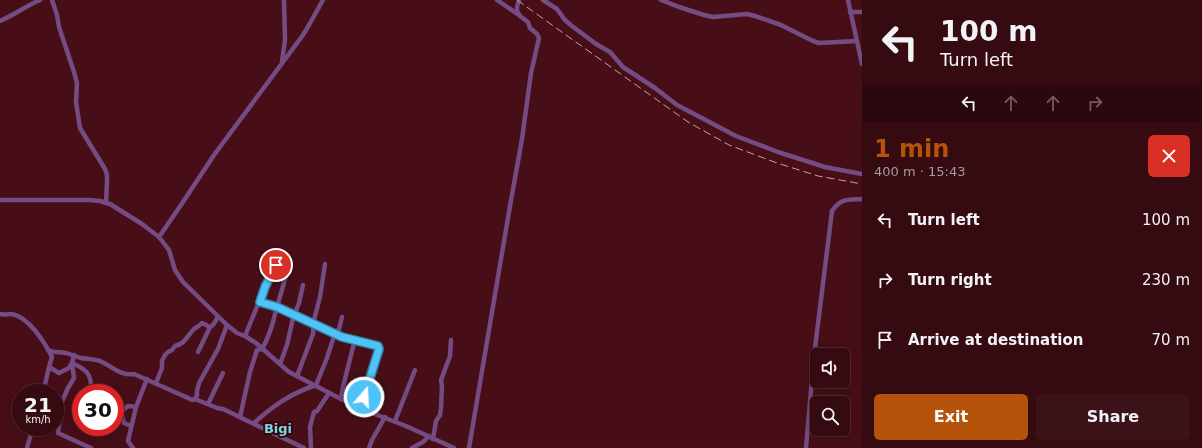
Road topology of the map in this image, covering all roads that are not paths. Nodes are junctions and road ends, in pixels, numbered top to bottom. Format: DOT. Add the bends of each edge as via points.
graph roads {
  1 [pos="40,0"];
  2 [pos="52,0"];
  3 [pos="284,0"];
  4 [pos="323,0"];
  5 [pos="497,0"];
  6 [pos="519,0"];
  7 [pos="543,0"];
  8 [pos="661,0"];
  9 [pos="848,0"];
  10 [pos="850,12"];
  11 [pos="862,12"];
  12 [pos="520,16"];
  13 [pos="0,21"];
  14 [pos="857,41"];
  15 [pos="281,64"];
  16 [pos="862,64"];
  17 [pos="862,174"];
  18 [pos="862,199"];
  19 [pos="0,200"];
  20 [pos="106,203"];
  21 [pos="159,237"];
  22 [pos="325,264"];
  23 [pos="302,285"];
  24 [pos="260,302"];
  25 [pos="277,307"];
  26 [pos="0,314"];
  27 [pos="295,315"];
  28 [pos="218,317"];
  29 [pos="342,317"];
  30 [pos="314,323"];
  31 [pos="227,325"];
  32 [pos="210,327"];
  33 [pos="335,333"];
  34 [pos="245,336"];
  35 [pos="451,340"];
  36 [pos="355,341"];
  37 [pos="262,349"];
  38 [pos="48,350"];
  39 [pos="198,352"];
  40 [pos="74,355"];
  41 [pos="72,363"];
  42 [pos="280,364"];
  43 [pos="49,367"];
  44 [pos="415,370"];
  45 [pos="223,373"];
  46 [pos="297,376"];
  47 [pos="147,379"];
  48 [pos="156,383"];
  49 [pos="45,384"];
  50 [pos="91,384"];
  51 [pos="316,385"];
  52 [pos="329,393"];
  53 [pos="64,397"];
  54 [pos="194,399"];
  55 [pos="341,399"];
  56 [pos="208,404"];
  57 [pos="136,407"];
  58 [pos="360,407"];
  59 [pos="124,409"];
  60 [pos="240,417"];
  61 [pos="385,418"];
  62 [pos="394,421"];
  63 [pos="124,423"];
  64 [pos="254,423"];
  65 [pos="131,426"];
  66 [pos="31,436"];
  67 [pos="64,436"];
  68 [pos="431,437"];
  69 [pos="27,448"];
  70 [pos="91,448"];
  71 [pos="132,448"];
  72 [pos="304,448"];
  73 [pos="311,448"];
  74 [pos="369,448"];
  75 [pos="412,448"];
  76 [pos="454,448"];
  77 [pos="469,448"];
  78 [pos="806,448"];
  1 -- 13 [label="street"];
  2 -- 20 [label="street" via="77,83 76,102 80,128 105,169"];
  3 -- 15 [label="street" via="285,40"];
  4 -- 15 [label="street" via="310,26"];
  5 -- 12 [label="street"];
  6 -- 12 [label="street" via="517,11"];
  7 -- 17 [label="street" via="557,9 572,26 610,52 623,67 677,105 736,136 778,152 825,167"];
  8 -- 14 [label="street" via="713,17 747,14 756,16 819,43"];
  9 -- 10 [label="street"];
  10 -- 11 [label="street"];
  10 -- 14 [label="street"];
  12 -- 77 [label="street" via="528,22 539,38"];
  14 -- 16 [label="street"];
  15 -- 21 [label="street" via="214,155"];
  18 -- 78 [label="street" via="846,200 832,211 814,356"];
  19 -- 20 [label="street" via="90,200"];
  20 -- 21 [label="street"];
  21 -- 28 [label="street" via="169,250 178,275"];
  22 -- 30 [label="street"];
  23 -- 27 [label="street"];
  24 -- 25 [label="street"];
  24 -- 25 [label="street" via="279,260 288,261 287,274"];
  24 -- 34 [label="street"];
  25 -- 27 [label="street"];
  25 -- 37 [label="street" via="268,340"];
  26 -- 38 [label="street" via="13,314 26,321"];
  27 -- 30 [label="street"];
  27 -- 42 [label="street"];
  28 -- 31 [label="street"];
  28 -- 32 [label="street"];
  29 -- 33 [label="street" via="339,329"];
  30 -- 33 [label="street"];
  30 -- 46 [label="street" via="313,334"];
  31 -- 34 [label="street"];
  31 -- 54 [label="street"];
  32 -- 39 [label="street"];
  32 -- 48 [label="street" via="202,323 189,337 168,352 162,361"];
  33 -- 36 [label="street"];
  33 -- 51 [label="street" via="328,358"];
  34 -- 37 [label="street"];
  35 -- 68 [label="street" via="450,356 440,380 440,415"];
  36 -- 55 [label="street"];
  36 -- 58 [label="street" via="378,346 379,349"];
  37 -- 42 [label="street"];
  37 -- 60 [label="street" via="257,350 252,365"];
  38 -- 40 [label="street"];
  38 -- 43 [label="street" via="52,357"];
  40 -- 41 [label="street"];
  40 -- 47 [label="street" via="98,360 126,375 134,374"];
  41 -- 43 [label="street" via="69,368 59,373"];
  41 -- 50 [label="street" via="88,372"];
  41 -- 53 [label="street" via="74,378"];
  42 -- 46 [label="street"];
  43 -- 49 [label="street"];
  44 -- 62 [label="street"];
  45 -- 56 [label="street"];
  46 -- 51 [label="street"];
  47 -- 48 [label="street"];
  47 -- 57 [label="street"];
  48 -- 54 [label="street"];
  51 -- 52 [label="street"];
  51 -- 64 [label="street" via="299,391 270,409"];
  52 -- 55 [label="street"];
  52 -- 73 [label="street" via="314,412 310,427"];
  54 -- 56 [label="street"];
  55 -- 58 [label="street"];
  56 -- 60 [label="street"];
  57 -- 59 [label="street" via="128,406"];
  57 -- 65 [label="street"];
  58 -- 61 [label="street"];
  60 -- 64 [label="street"];
  61 -- 62 [label="street"];
  61 -- 74 [label="street"];
  62 -- 68 [label="street"];
  63 -- 65 [label="street"];
  64 -- 72 [label="street"];
  65 -- 71 [label="street" via="128,441"];
  66 -- 69 [label="street"];
  67 -- 70 [label="street"];
  68 -- 75 [label="street"];
  68 -- 76 [label="street"];
}
